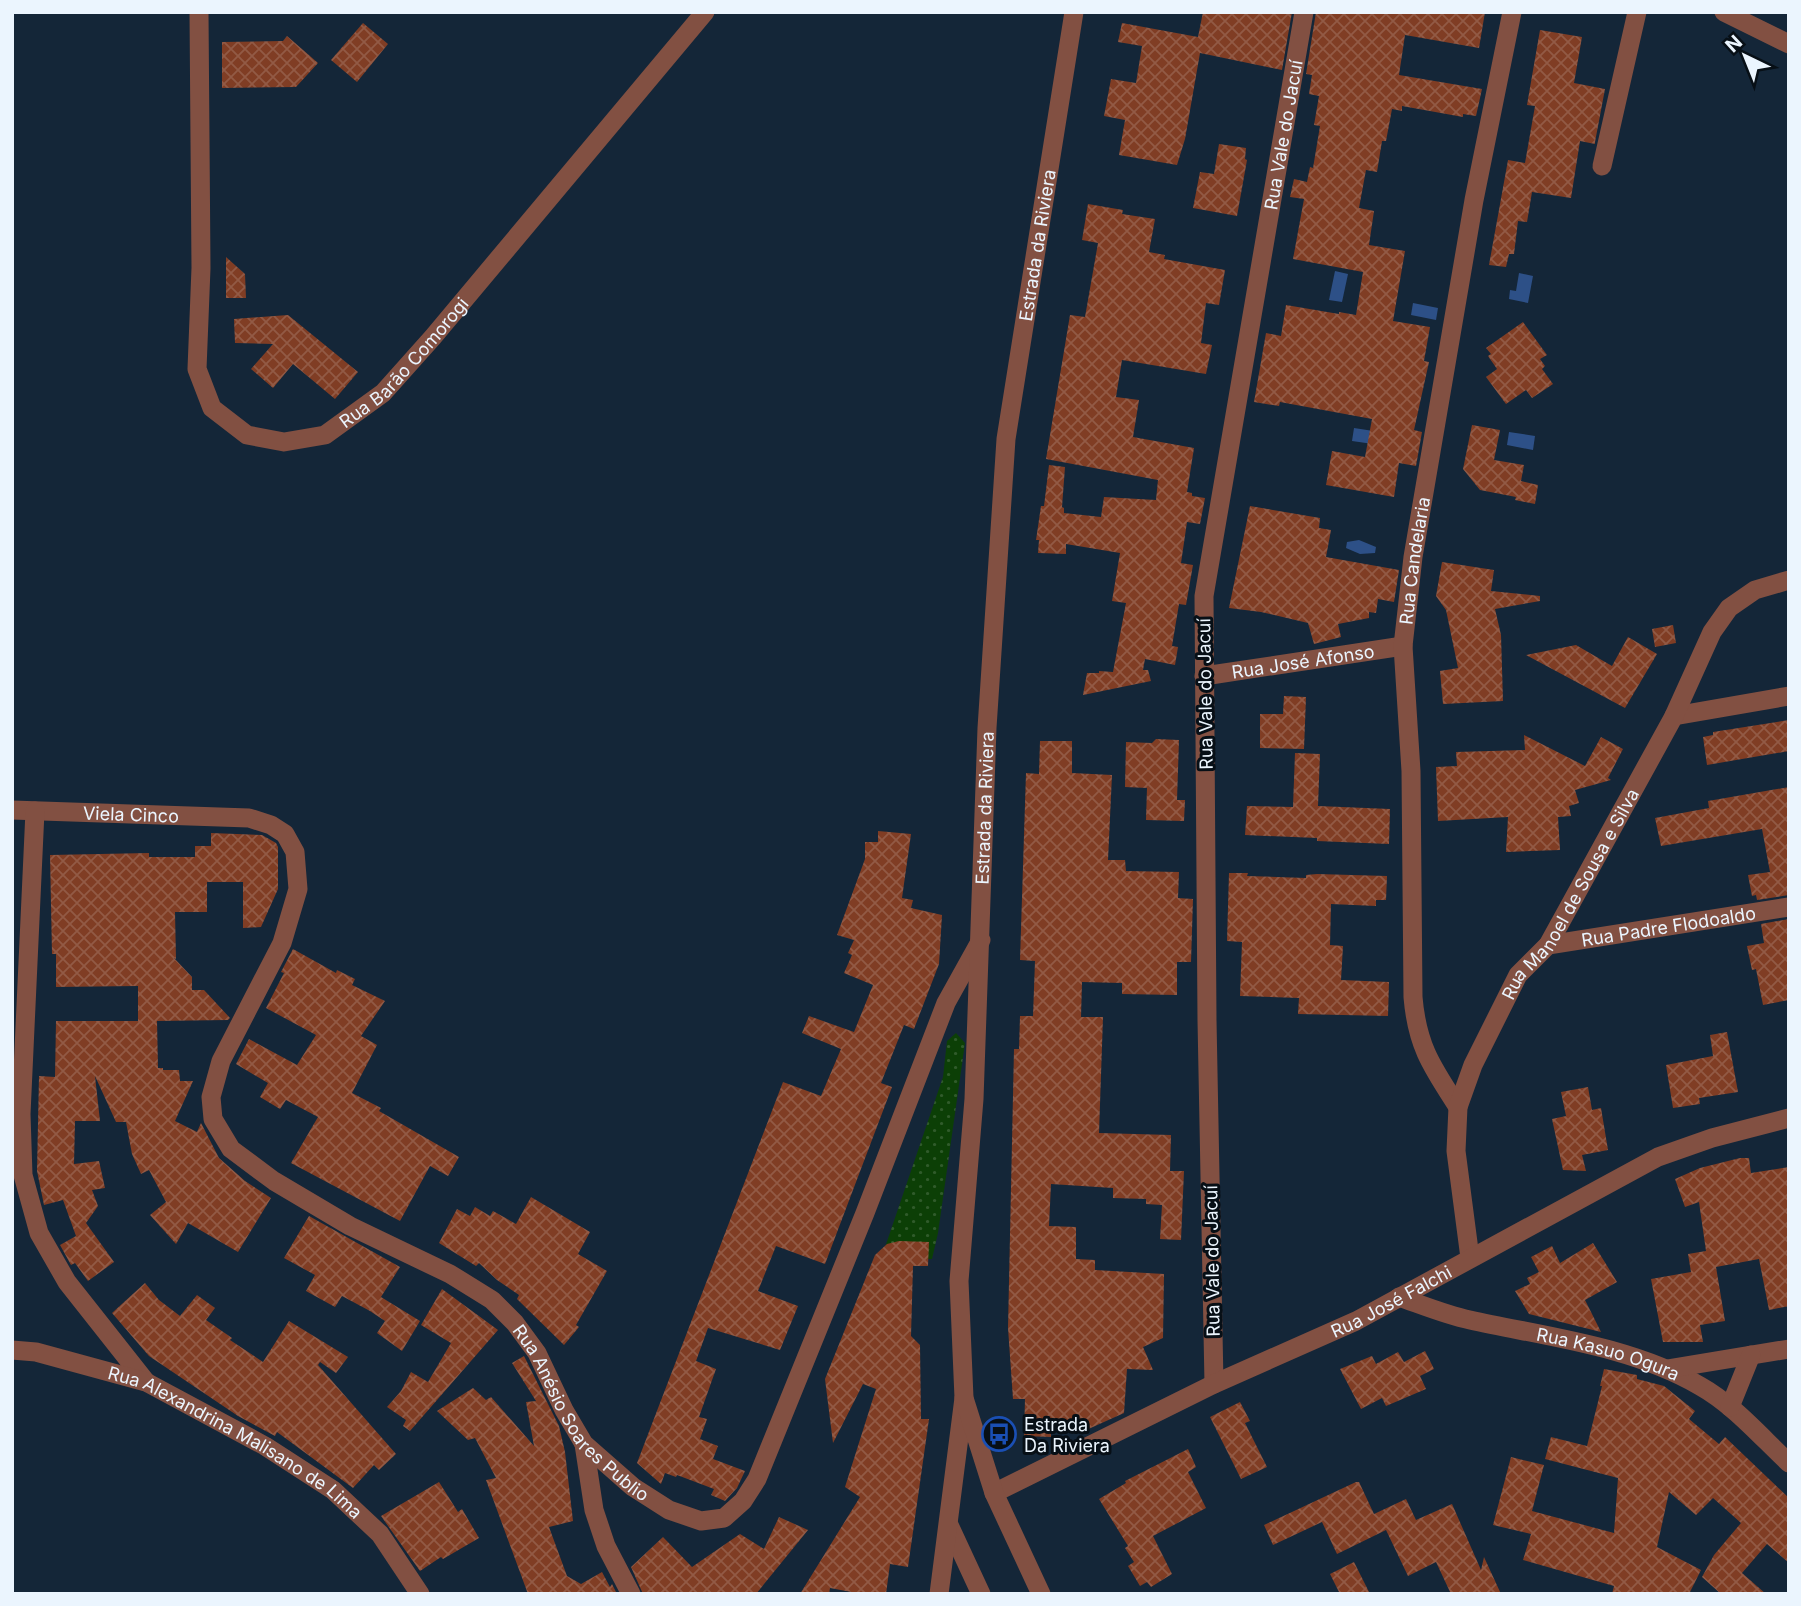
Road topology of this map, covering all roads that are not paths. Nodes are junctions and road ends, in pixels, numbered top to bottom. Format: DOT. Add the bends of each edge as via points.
graph roads {
  1 [pos="199,12"];
  2 [pos="705,12"];
  3 [pos="1074,12"];
  4 [pos="1304,12"];
  5 [pos="1512,12"];
  6 [pos="1637,12"];
  7 [pos="1724,12"];
  8 [pos="1789,44"];
  9 [pos="1602,166"];
  10 [pos="1789,580"];
  11 [pos="1403,646"];
  12 [pos="1204,676"];
  13 [pos="1789,696"];
  14 [pos="1674,716"];
  15 [pos="12,810"];
  16 [pos="35,811"];
  17 [pos="249,818"];
  18 [pos="1789,906"];
  19 [pos="981,940"];
  20 [pos="1548,945"];
  21 [pos="1458,1107"];
  22 [pos="1789,1118"];
  23 [pos="1470,1258"];
  24 [pos="1399,1297"];
  25 [pos="1789,1349"];
  26 [pos="12,1350"];
  27 [pos="1751,1355"];
  28 [pos="1667,1368"];
  29 [pos="146,1382"];
  30 [pos="1214,1384"];
  31 [pos="964,1398"];
  32 [pos="1730,1407"];
  33 [pos="584,1444"];
  34 [pos="1789,1463"];
  35 [pos="994,1493"];
  36 [pos="949,1525"];
  37 [pos="420,1594"];
  38 [pos="631,1594"];
  39 [pos="939,1594"];
  40 [pos="981,1594"];
  41 [pos="1041,1594"];
  1 -- 2 [label="street, Rua Barão Comorogi" via="197,369 212,408 247,435 284,442 326,435 383,393"];
  3 -- 19 [label="street, Estrada da Riviera" via="1006,439 988,714"];
  4 -- 12 [label="street, Rua Vale do Jacuí" via="1204,596"];
  5 -- 11 [label="street, Rua Candelaria" via="1474,200 1413,557"];
  6 -- 9 [label="street"];
  7 -- 8 [label="street"];
  10 -- 14 [label="street, Rua Manoel de Sousa e Silva" via="1755,590 1729,608 1712,632"];
  11 -- 12 [label="street, Rua José Afonso"];
  11 -- 21 [label="street, Rua Candelaria" via="1411,771 1416,1024 1428,1062"];
  12 -- 30 [label="street, Rua Vale do Jacuí"];
  13 -- 14 [label="street"];
  14 -- 20 [label="street, Rua Manoel de Sousa e Silva"];
  15 -- 16 [label="street, Viela Cinco"];
  16 -- 17 [label="street, Viela Cinco"];
  16 -- 29 [label="street" via="21,1114 23,1175 39,1233 67,1282"];
  17 -- 33 [label="street, Rua Anésio Soares Publio" via="285,834 295,852 298,889 282,943 221,1061 211,1097 213,1119 231,1149 275,1181 492,1300 537,1353"];
  18 -- 20 [label="street, Rua Padre Flodoaldo"];
  19 -- 31 [label="street, Estrada da Riviera" via="959,1281"];
  19 -- 33 [label="street, Rua Anésio Soares Publio" via="946,1003 771,1449 743,1501 724,1517 701,1521 668,1510 633,1487"];
  20 -- 21 [label="street, Rua Manoel de Sousa e Silva" via="1518,975 1473,1065"];
  21 -- 23 [label="street, Rua Manoel de Sousa e Silva" via="1456,1152"];
  22 -- 23 [label="street, Rua José Falchi" via="1658,1157"];
  23 -- 24 [label="street, Rua José Falchi"];
  24 -- 28 [label="street, Rua Kasuo Ogura" via="1466,1319 1604,1348"];
  24 -- 30 [label="street, Rua José Falchi"];
  25 -- 27 [label="street"];
  26 -- 29 [label="street, Rua Alexandrina Malisano de Lima" via="36,1352"];
  27 -- 28 [label="street"];
  27 -- 32 [label="street"];
  28 -- 32 [label="street, Rua Kasuo Ogura"];
  29 -- 37 [label="street, Rua Alexandrina Malisano de Lima" via="265,1446 333,1490 380,1534"];
  30 -- 35 [label="street, Rua José Falchi"];
  31 -- 35 [label="street, Estrada da Riviera"];
  31 -- 36 [label="street"];
  32 -- 34 [label="street, Rua Kasuo Ogura"];
  33 -- 38 [label="street" via="594,1510 606,1546"];
  35 -- 41 [label="street, Estrada da Riviera"];
  36 -- 39 [label="street"];
  36 -- 40 [label="street"];
}
